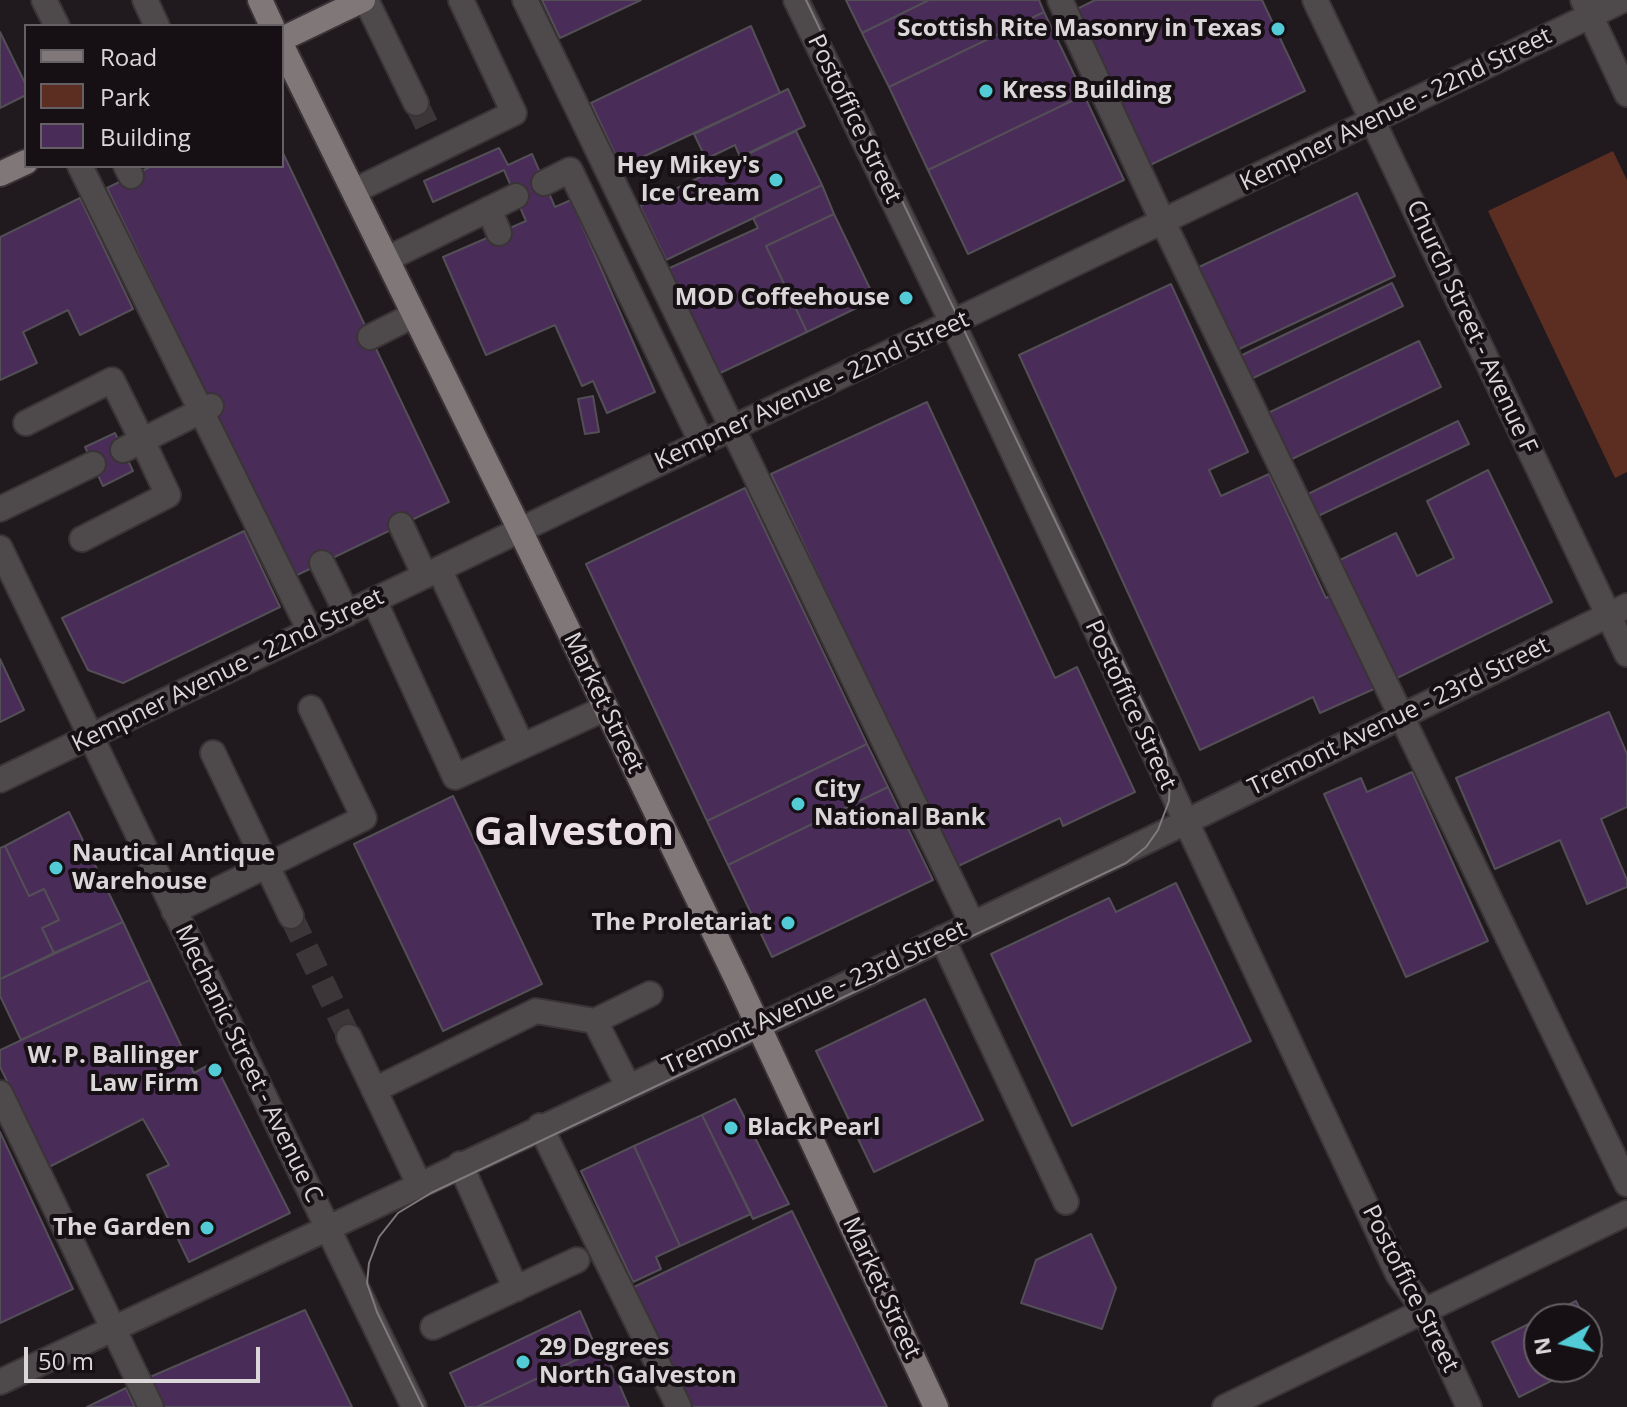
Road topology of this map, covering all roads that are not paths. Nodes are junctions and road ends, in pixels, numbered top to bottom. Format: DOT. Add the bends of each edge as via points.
graph roads {
  1 [pos="44,0"];
  2 [pos="145,0"];
  3 [pos="260,0"];
  4 [pos="365,0"];
  5 [pos="461,0"];
  6 [pos="525,0"];
  7 [pos="796,0"];
  8 [pos="1060,0"];
  9 [pos="1315,0"];
  10 [pos="1623,0"];
  11 [pos="1587,8"];
  12 [pos="56,24"];
  13 [pos="156,24"];
  14 [pos="271,24"];
  15 [pos="284,38"];
  16 [pos="284,50"];
  17 [pos="1627,94"];
  18 [pos="416,103"];
  19 [pos="1372,121"];
  20 [pos="24,163"];
  21 [pos="81,168"];
  22 [pos="0,174"];
  23 [pos="544,183"];
  24 [pos="354,191"];
  25 [pos="516,196"];
  26 [pos="489,209"];
  27 [pos="1163,222"];
  28 [pos="499,233"];
  29 [pos="387,259"];
  30 [pos="414,315"];
  31 [pos="953,324"];
  32 [pos="370,337"];
  33 [pos="206,409"];
  34 [pos="26,423"];
  35 [pos="731,429"];
  36 [pos="702,443"];
  37 [pos="132,445"];
  38 [pos="93,464"];
  39 [pos="0,509"];
  40 [pos="401,525"];
  41 [pos="520,530"];
  42 [pos="82,539"];
  43 [pos="1,554"];
  44 [pos="322,563"];
  45 [pos="432,573"];
  46 [pos="374,600"];
  47 [pos="1618,610"];
  48 [pos="347,614"];
  49 [pos="310,631"];
  50 [pos="1627,654"];
  51 [pos="311,708"];
  52 [pos="606,708"];
  53 [pos="1401,716"];
  54 [pos="91,737"];
  55 [pos="522,746"];
  56 [pos="213,753"];
  57 [pos="0,780"];
  58 [pos="1185,822"];
  59 [pos="267,866"];
  60 [pos="174,911"];
  61 [pos="291,916"];
  62 [pos="972,923"];
  63 [pos="942,938"];
  64 [pos="650,994"];
  65 [pos="595,1021"];
  66 [pos="759,1026"];
  67 [pos="349,1037"];
  68 [pos="628,1086"];
  69 [pos="374,1090"];
  70 [pos="0,1093"];
  71 [pos="540,1126"];
  72 [pos="460,1164"];
  73 [pos="419,1184"];
  74 [pos="1627,1184"];
  75 [pos="1066,1202"];
  76 [pos="1627,1213"];
  77 [pos="327,1227"];
  78 [pos="577,1260"];
  79 [pos="516,1289"];
  80 [pos="1424,1310"];
  81 [pos="433,1327"];
  82 [pos="113,1328"];
  83 [pos="0,1382"];
  84 [pos="151,1407"];
  85 [pos="414,1407"];
  86 [pos="679,1407"];
  87 [pos="936,1407"];
  88 [pos="1225,1407"];
  89 [pos="1469,1407"];
  1 -- 12 [label="street"];
  2 -- 13 [label="street"];
  3 -- 14 [label="main road"];
  4 -- 15 [label="main road"];
  4 -- 18 [label="street"];
  5 -- 24 [label="street" via="514,113 434,140"];
  6 -- 35 [label="street"];
  7 -- 31 [label="street, Postoffice Street"];
  8 -- 27 [label="street"];
  9 -- 19 [label="street, Church Street - Avenue F"];
  10 -- 11 [label="street, Kempner Avenue - 22nd Street"];
  11 -- 17 [label="street"];
  11 -- 19 [label="street, Kempner Avenue - 22nd Street"];
  16 -- 24 [label="main road, Market Street"];
  19 -- 27 [label="street, Kempner Avenue - 22nd Street"];
  19 -- 47 [label="street, Church Street - Avenue F"];
  20 -- 22 [label="main road"];
  21 -- 33 [label="street"];
  23 -- 36 [label="street" via="570,170 616,283"];
  24 -- 29 [label="main road, Market Street"];
  25 -- 26 [label="street"];
  26 -- 28 [label="street"];
  26 -- 29 [label="street"];
  27 -- 31 [label="street, Kempner Avenue - 22nd Street"];
  27 -- 53 [label="street"];
  29 -- 30 [label="main road, Market Street"];
  30 -- 32 [label="street"];
  30 -- 41 [label="main road, Market Street"];
  31 -- 35 [label="street, Kempner Avenue - 22nd Street"];
  31 -- 58 [label="street, Postoffice Street"];
  33 -- 37 [label="street"];
  33 -- 49 [label="street"];
  34 -- 37 [label="street" via="112,380"];
  35 -- 36 [label="street, Kempner Avenue - 22nd Street"];
  35 -- 62 [label="street"];
  36 -- 41 [label="street, Kempner Avenue - 22nd Street"];
  37 -- 42 [label="street" via="168,495"];
  38 -- 39 [label="street"];
  40 -- 45 [label="street"];
  41 -- 45 [label="street, Kempner Avenue - 22nd Street"];
  41 -- 52 [label="main road, Market Street"];
  43 -- 54 [label="street, Mechanic Street - Avenue C"];
  44 -- 48 [label="street"];
  45 -- 46 [label="street, Kempner Avenue - 22nd Street"];
  45 -- 55 [label="street"];
  46 -- 48 [label="street, Kempner Avenue - 22nd Street"];
  46 -- 55 [label="street" via="455,777"];
  47 -- 50 [label="street, Church Street - Avenue F"];
  47 -- 53 [label="street, Tremont Avenue - 23rd Street"];
  48 -- 49 [label="street, Kempner Avenue - 22nd Street"];
  49 -- 54 [label="street, Kempner Avenue - 22nd Street"];
  51 -- 59 [label="street" via="364,818"];
  52 -- 55 [label="street"];
  52 -- 66 [label="main road, Market Street"];
  53 -- 58 [label="street, Tremont Avenue - 23rd Street"];
  53 -- 74 [label="street"];
  54 -- 57 [label="street, Kempner Avenue - 22nd Street"];
  54 -- 60 [label="street, Mechanic Street - Avenue C"];
  56 -- 59 [label="street"];
  58 -- 62 [label="street, Tremont Avenue - 23rd Street"];
  58 -- 80 [label="street, Postoffice Street" via="1398,1274"];
  59 -- 60 [label="street"];
  59 -- 61 [label="street"];
  60 -- 77 [label="street, Mechanic Street - Avenue C"];
  62 -- 63 [label="street, Tremont Avenue - 23rd Street"];
  63 -- 66 [label="street, Tremont Avenue - 23rd Street"];
  63 -- 75 [label="street"];
  64 -- 65 [label="street"];
  65 -- 68 [label="street"];
  65 -- 69 [label="street" via="536,1011"];
  66 -- 68 [label="street, Tremont Avenue - 23rd Street"];
  66 -- 87 [label="main road, Market Street"];
  67 -- 69 [label="street"];
  68 -- 71 [label="street, Tremont Avenue - 23rd Street"];
  69 -- 73 [label="street"];
  70 -- 82 [label="street"];
  71 -- 72 [label="street, Tremont Avenue - 23rd Street"];
  71 -- 86 [label="street"];
  72 -- 73 [label="street, Tremont Avenue - 23rd Street"];
  72 -- 79 [label="street"];
  73 -- 77 [label="street, Tremont Avenue - 23rd Street"];
  76 -- 80 [label="street"];
  77 -- 82 [label="street, Tremont Avenue - 23rd Street"];
  77 -- 85 [label="street, Mechanic Street - Avenue C"];
  78 -- 79 [label="street"];
  79 -- 81 [label="street"];
  80 -- 88 [label="street"];
  80 -- 89 [label="street, Postoffice Street"];
  82 -- 83 [label="street, Tremont Avenue - 23rd Street"];
  82 -- 84 [label="street"];
}
